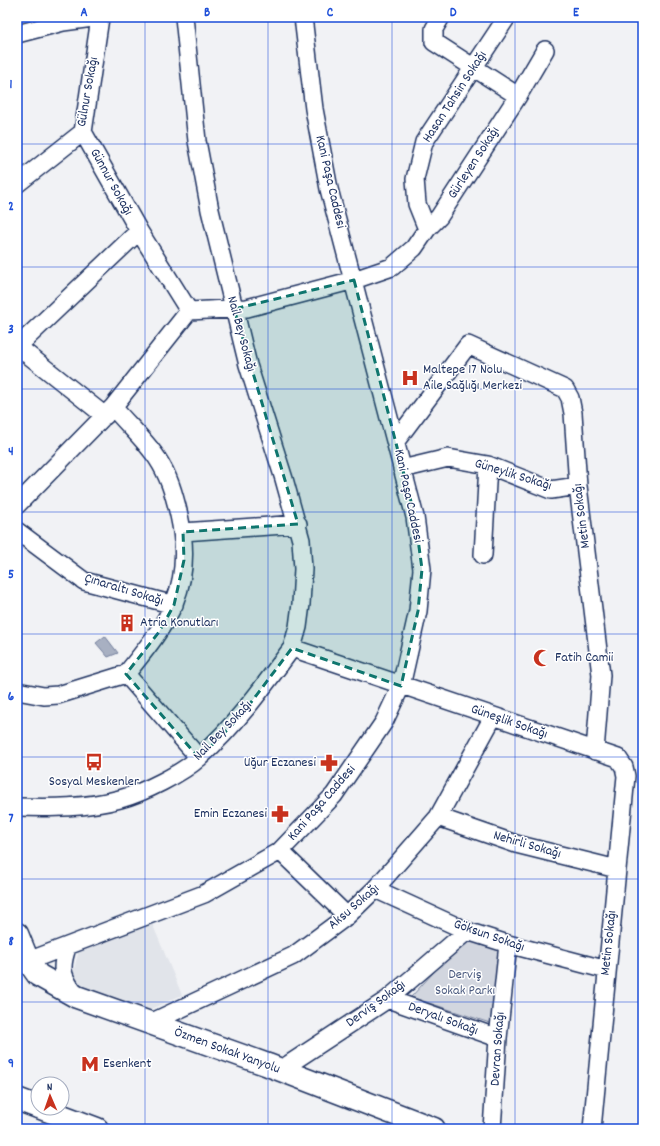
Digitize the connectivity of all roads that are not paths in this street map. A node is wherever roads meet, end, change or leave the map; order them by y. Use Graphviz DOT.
graph roads {
  1 [pos="184,17"];
  2 [pos="303,17"];
  3 [pos="441,17"];
  4 [pos="507,17"];
  5 [pos="100,18"];
  6 [pos="17,34"];
  7 [pos="545,50"];
  8 [pos="474,68"];
  9 [pos="518,96"];
  10 [pos="83,132"];
  11 [pos="17,184"];
  12 [pos="427,229"];
  13 [pos="139,231"];
  14 [pos="354,280"];
  15 [pos="234,309"];
  16 [pos="189,311"];
  17 [pos="17,347"];
  18 [pos="109,412"];
  19 [pos="396,441"];
  20 [pos="488,465"];
  21 [pos="402,469"];
  22 [pos="578,486"];
  23 [pos="17,505"];
  24 [pos="298,524"];
  25 [pos="17,531"];
  26 [pos="182,532"];
  27 [pos="483,555"];
  28 [pos="174,606"];
  29 [pos="292,648"];
  30 [pos="126,674"];
  31 [pos="401,686"];
  32 [pos="17,690"];
  33 [pos="493,717"];
  34 [pos="595,751"];
  35 [pos="200,758"];
  36 [pos="618,758"];
  37 [pos="17,807"];
  38 [pos="438,817"];
  39 [pos="280,852"];
  40 [pos="617,869"];
  41 [pos="376,889"];
  42 [pos="347,916"];
  43 [pos="467,931"];
  44 [pos="17,934"];
  45 [pos="508,944"];
  46 [pos="67,948"];
  47 [pos="28,968"];
  48 [pos="607,970"];
  49 [pos="77,997"];
  50 [pos="388,999"];
  51 [pos="148,1024"];
  52 [pos="498,1038"];
  53 [pos="280,1070"];
  54 [pos="17,1099"];
  55 [pos="30,1104"];
  56 [pos="61,1116"];
  57 [pos="98,1129"];
  58 [pos="434,1129"];
  59 [pos="492,1129"];
  60 [pos="592,1129"];
  1 -- 15 [label="street, Nail Bey Sokağı"];
  2 -- 14 [label="street, Kani Paşa Caddesi"];
  3 -- 8 [label="street"];
  4 -- 8 [label="street, Hasan Tahsin Sokağı"];
  5 -- 6 [label="street"];
  5 -- 10 [label="street, Gülnur Sokağı"];
  7 -- 9 [label="street, Gürleyen Sokağı"];
  8 -- 9 [label="street"];
  8 -- 12 [label="street, Hasan Tahsin Sokağı"];
  9 -- 12 [label="street, Gürleyen Sokağı"];
  10 -- 11 [label="street, Gülnur Sokağı"];
  10 -- 13 [label="street, Günnur Sokağı"];
  12 -- 14 [label="street, Gürleyen Sokağı"];
  13 -- 16 [label="street, Günnur Sokağı"];
  13 -- 17 [label="street"];
  14 -- 15 [label="street"];
  14 -- 19 [label="street, Kani Paşa Caddesi"];
  15 -- 16 [label="street"];
  15 -- 24 [label="street, Nail Bey Sokağı"];
  16 -- 18 [label="street"];
  17 -- 18 [label="street, Çınaraltı Sokağı"];
  18 -- 23 [label="street"];
  18 -- 26 [label="street, Çınaraltı Sokağı"];
  19 -- 21 [label="street, Kani Paşa Caddesi"];
  19 -- 22 [label="street, Metin Sokağı"];
  20 -- 21 [label="street, Güneylik Sokağı"];
  20 -- 22 [label="street, Güneylik Sokağı"];
  20 -- 27 [label="street"];
  21 -- 31 [label="street, Kani Paşa Caddesi"];
  22 -- 34 [label="street, Metin Sokağı"];
  24 -- 26 [label="street"];
  24 -- 29 [label="street, Nail Bey Sokağı"];
  25 -- 28 [label="street, Çınaraltı Sokağı"];
  26 -- 28 [label="street, Çınaraltı Sokağı"];
  28 -- 30 [label="street, Çınaraltı Sokağı"];
  29 -- 31 [label="street"];
  29 -- 35 [label="street, Nail Bey Sokağı"];
  30 -- 32 [label="street"];
  30 -- 35 [label="street"];
  31 -- 33 [label="street, Güneşlik Sokağı"];
  31 -- 39 [label="street, Kani Paşa Caddesi"];
  33 -- 34 [label="street, Güneşlik Sokağı"];
  33 -- 38 [label="street, Aksu Sokağı"];
  34 -- 36 [label="street, Güneşlik Sokağı"];
  35 -- 37 [label="street, Nail Bey Sokağı"];
  36 -- 40 [label="street, Metin Sokağı"];
  38 -- 40 [label="street, Nehirli Sokağı"];
  38 -- 41 [label="street, Aksu Sokağı"];
  39 -- 42 [label="street"];
  39 -- 46 [label="street, Kani Paşa Caddesi"];
  40 -- 48 [label="street, Metin Sokağı"];
  41 -- 42 [label="street, Aksu Sokağı"];
  41 -- 43 [label="street, Göksun Sokağı"];
  42 -- 51 [label="street, Aksu Sokağı"];
  43 -- 45 [label="street, Göksun Sokağı"];
  43 -- 50 [label="street, Derviş Sokağı"];
  44 -- 47 [label="main road"];
  45 -- 48 [label="street, Göksun Sokağı"];
  45 -- 52 [label="street, Devran Sokağı"];
  46 -- 47 [label="street, Kani Paşa Caddesi"];
  46 -- 49 [label="street"];
  47 -- 49 [label="main road, Özmen Sokak Yanyolu"];
  48 -- 60 [label="street, Metin Sokağı"];
  49 -- 51 [label="main road, Özmen Sokak Yanyolu"];
  50 -- 52 [label="street, Deryalı Sokağı"];
  50 -- 53 [label="street, Derviş Sokağı"];
  51 -- 53 [label="main road, Özmen Sokak Yanyolu"];
  52 -- 59 [label="street, Devran Sokağı"];
  53 -- 58 [label="main road, Özmen Sokak Yanyolu"];
  54 -- 55 [label="main road"];
  56 -- 57 [label="main road"];
}
